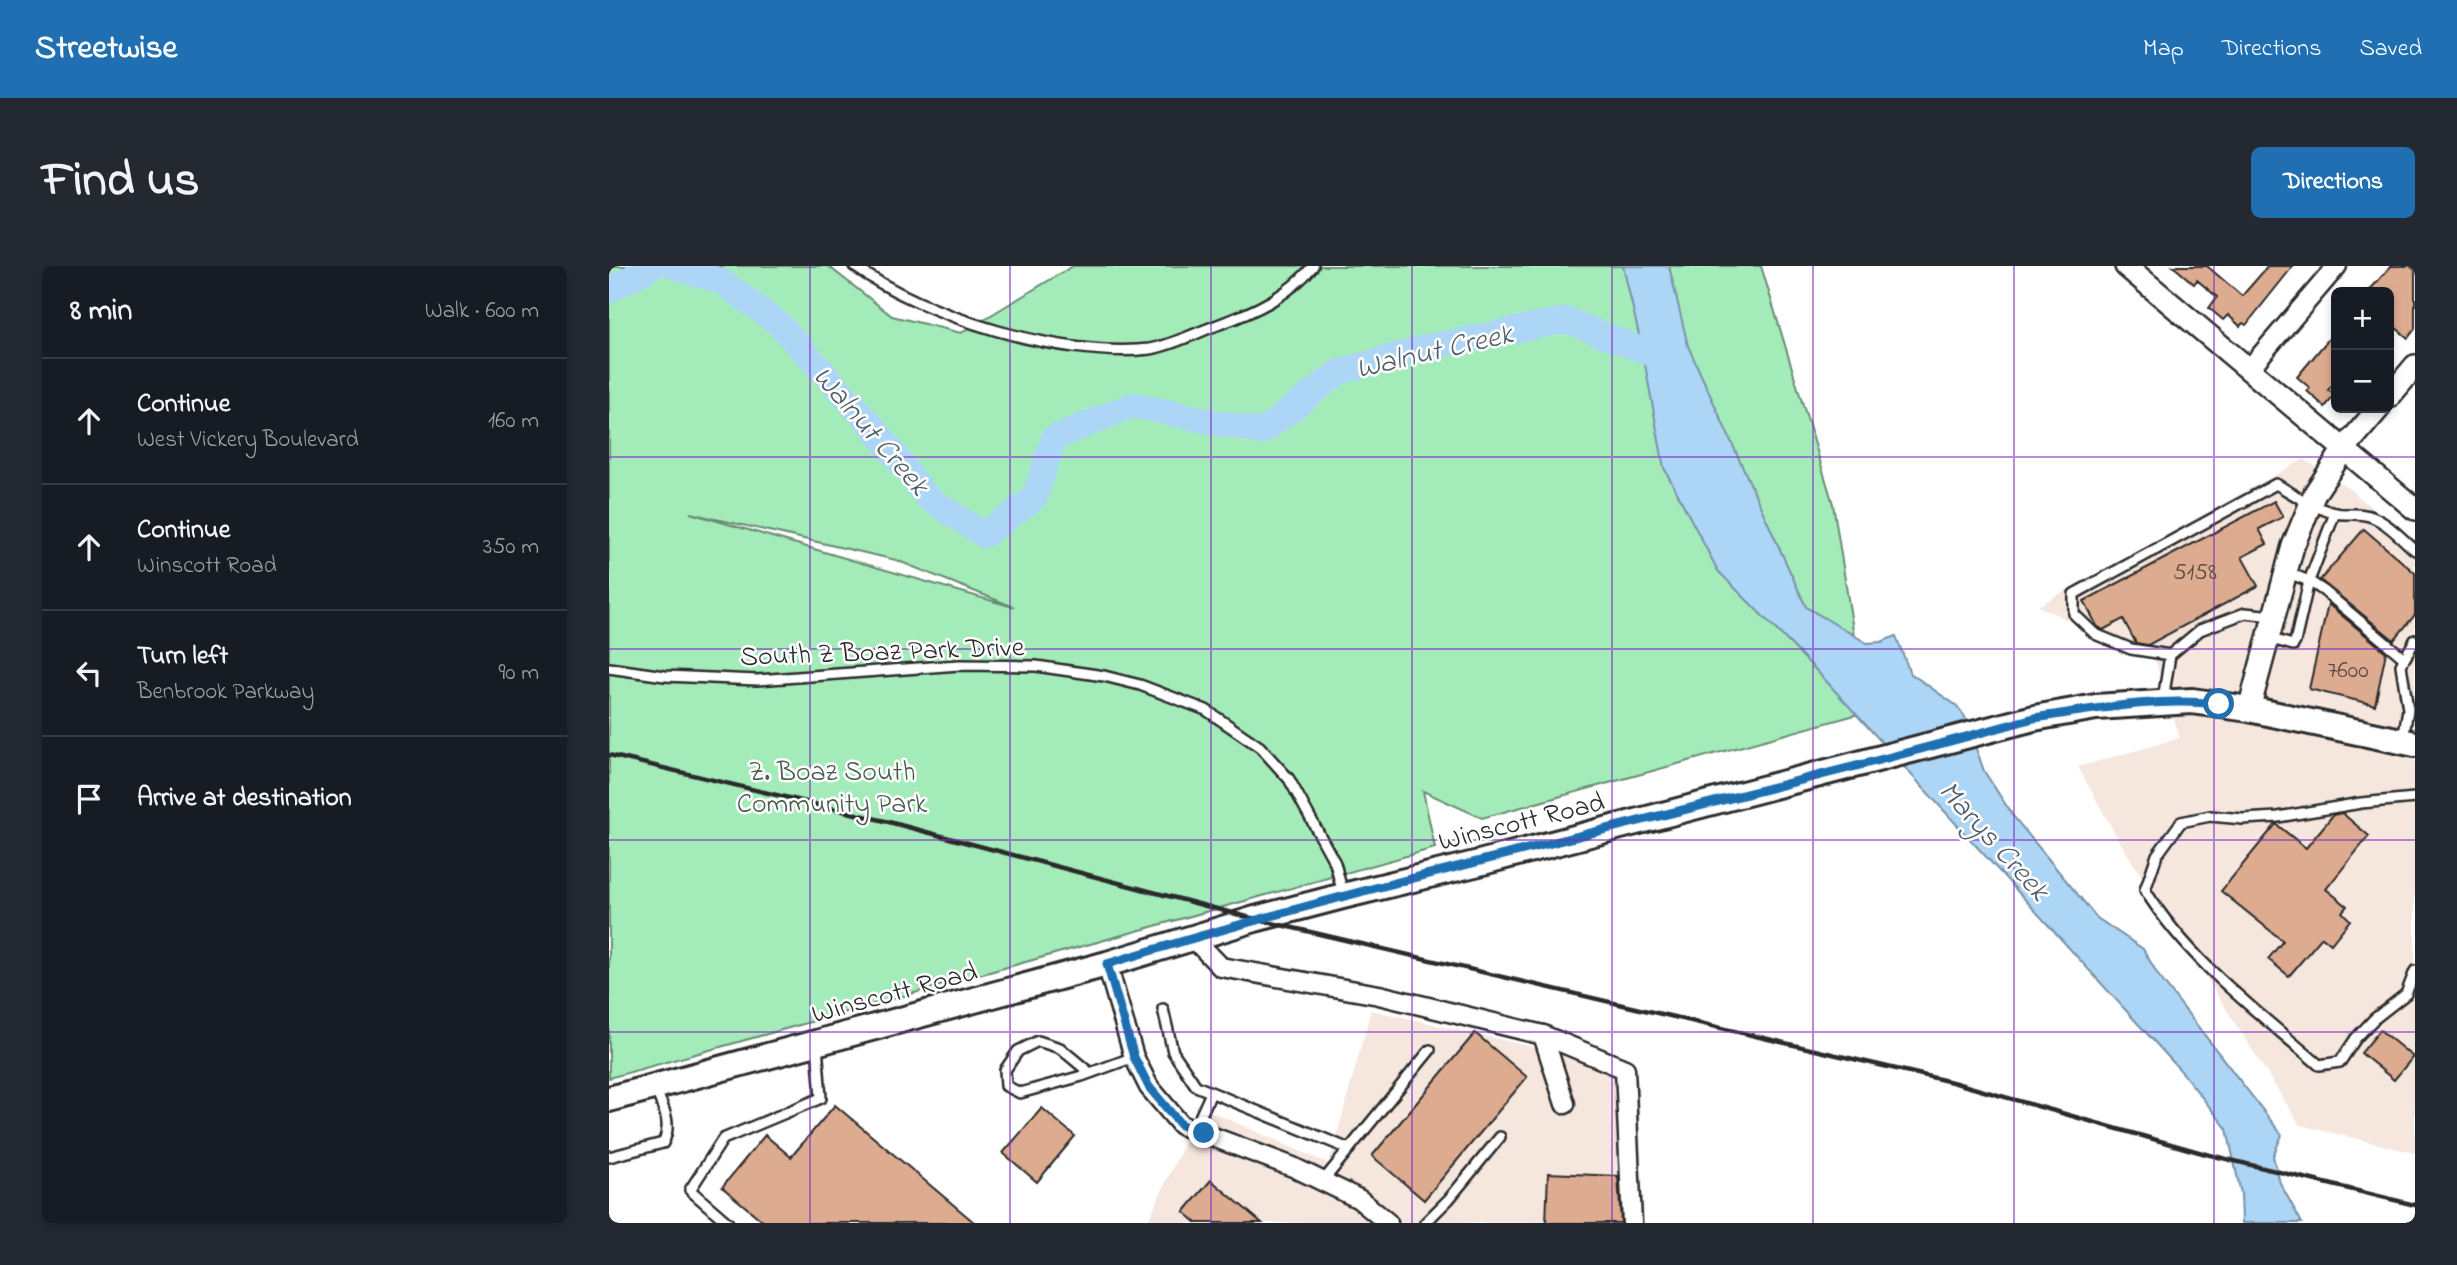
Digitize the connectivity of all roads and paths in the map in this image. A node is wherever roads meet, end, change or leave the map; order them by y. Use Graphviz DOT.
graph roads {
  1 [pos="854,266"];
  2 [pos="1313,266"];
  3 [pos="2126,266"];
  4 [pos="2337,266"];
  5 [pos="2415,366"];
  6 [pos="2249,369"];
  7 [pos="2394,391"];
  8 [pos="2375,413"];
  9 [pos="2344,449"];
  10 [pos="2311,504"];
  11 [pos="2415,509"];
  12 [pos="2336,513"];
  13 [pos="2415,550"];
  14 [pos="2286,572"];
  15 [pos="2309,582"];
  16 [pos="2274,616"];
  17 [pos="2268,638"];
  18 [pos="2415,640"];
  19 [pos="2170,655"];
  20 [pos="2404,658"];
  21 [pos="609,668"];
  22 [pos="2163,702"];
  23 [pos="2249,709"];
  24 [pos="2409,743"];
  25 [pos="2415,798"];
  26 [pos="1343,896"];
  27 [pos="1193,938"];
  28 [pos="1107,964"];
  29 [pos="2415,971"];
  30 [pos="1163,1009"];
  31 [pos="1543,1035"];
  32 [pos="817,1043"];
  33 [pos="1430,1050"];
  34 [pos="1134,1057"];
  35 [pos="1090,1073"];
  36 [pos="655,1087"];
  37 [pos="1211,1093"];
  38 [pos="609,1099"];
  39 [pos="1565,1104"];
  40 [pos="1194,1130"];
  41 [pos="1500,1137"];
  42 [pos="1349,1149"];
  43 [pos="609,1157"];
  44 [pos="1323,1181"];
  45 [pos="728,1223"];
  46 [pos="1388,1223"];
  47 [pos="1425,1223"];
  48 [pos="1632,1223"];
  1 -- 2 [label="lane"];
  3 -- 6 [label="street"];
  4 -- 6 [label="street"];
  5 -- 7 [label="street"];
  6 -- 9 [label="street"];
  8 -- 9 [label="street"];
  9 -- 10 [label="street"];
  9 -- 11 [label="street"];
  10 -- 12 [label="lane"];
  10 -- 14 [label="street"];
  10 -- 19 [label="lane"];
  12 -- 13 [label="lane"];
  12 -- 15 [label="lane"];
  14 -- 15 [label="lane"];
  14 -- 16 [label="street"];
  15 -- 17 [label="lane"];
  15 -- 20 [label="lane"];
  16 -- 17 [label="street"];
  16 -- 19 [label="lane"];
  17 -- 23 [label="street"];
  18 -- 20 [label="lane"];
  19 -- 22 [label="lane"];
  20 -- 24 [label="lane"];
  21 -- 26 [label="lane, South Z Boaz Park Drive"];
  22 -- 23 [label="main road, Winscott Road"];
  22 -- 26 [label="main road, Winscott Road"];
  23 -- 24 [label="main road, Winscott Road"];
  25 -- 29 [label="lane"];
  26 -- 27 [label="main road, Winscott Road"];
  27 -- 28 [label="main road, Winscott Road"];
  27 -- 31 [label="street"];
  28 -- 32 [label="main road, Winscott Road"];
  28 -- 34 [label="street"];
  30 -- 37 [label="lane"];
  31 -- 39 [label="street"];
  31 -- 48 [label="street"];
  32 -- 36 [label="main road, Winscott Road"];
  32 -- 45 [label="lane"];
  33 -- 42 [label="lane"];
  34 -- 35 [label="lane"];
  34 -- 40 [label="street"];
  35 -- 35 [label="lane"];
  36 -- 38 [label="main road, Winscott Road"];
  36 -- 43 [label="lane"];
  37 -- 40 [label="lane"];
  37 -- 42 [label="lane"];
  40 -- 44 [label="street"];
  41 -- 47 [label="lane"];
  42 -- 44 [label="lane"];
  44 -- 46 [label="street"];
}
